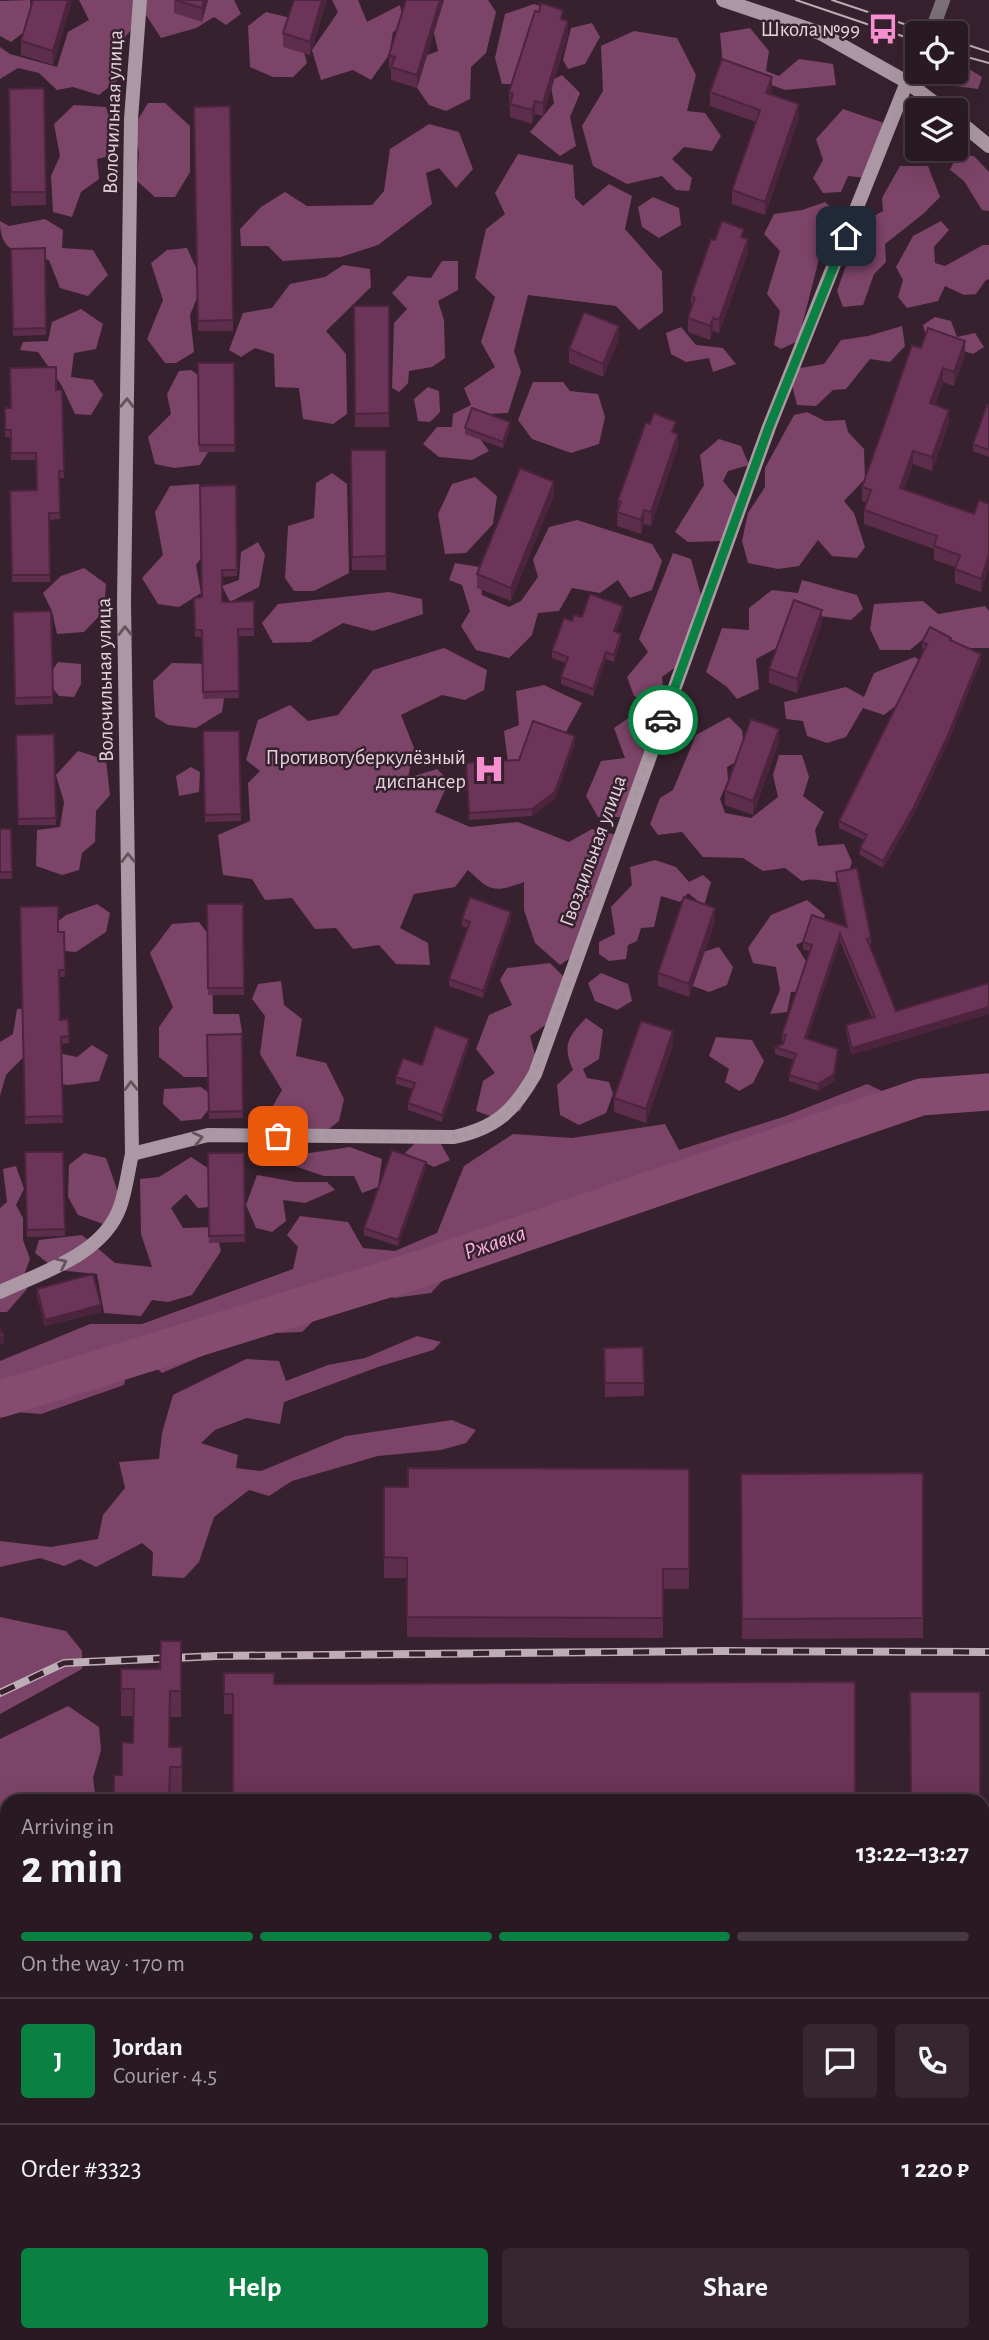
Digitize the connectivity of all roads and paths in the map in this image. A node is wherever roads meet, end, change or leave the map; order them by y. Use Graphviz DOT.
graph roads {
  1 [pos="140,0"];
  2 [pos="723,0"];
  3 [pos="943,0"];
  4 [pos="935,21"];
  5 [pos="905,81"];
  6 [pos="906,84"];
  7 [pos="910,84"];
  8 [pos="928,98"];
  9 [pos="968,129"];
  10 [pos="989,146"];
  11 [pos="132,1154"];
  12 [pos="0,1292"];
  11 -- 1 [label="street, Волочильная улица, one-way"];
  2 -- 5 [label="street"];
  3 -- 4 [label="street"];
  11 -- 6 [label="street, Гвоздильная улица, one-way"];
  7 -- 8 [label="street"];
  9 -- 10 [label="street"];
  12 -- 11 [label="street, Волочильная улица, one-way"];
}
